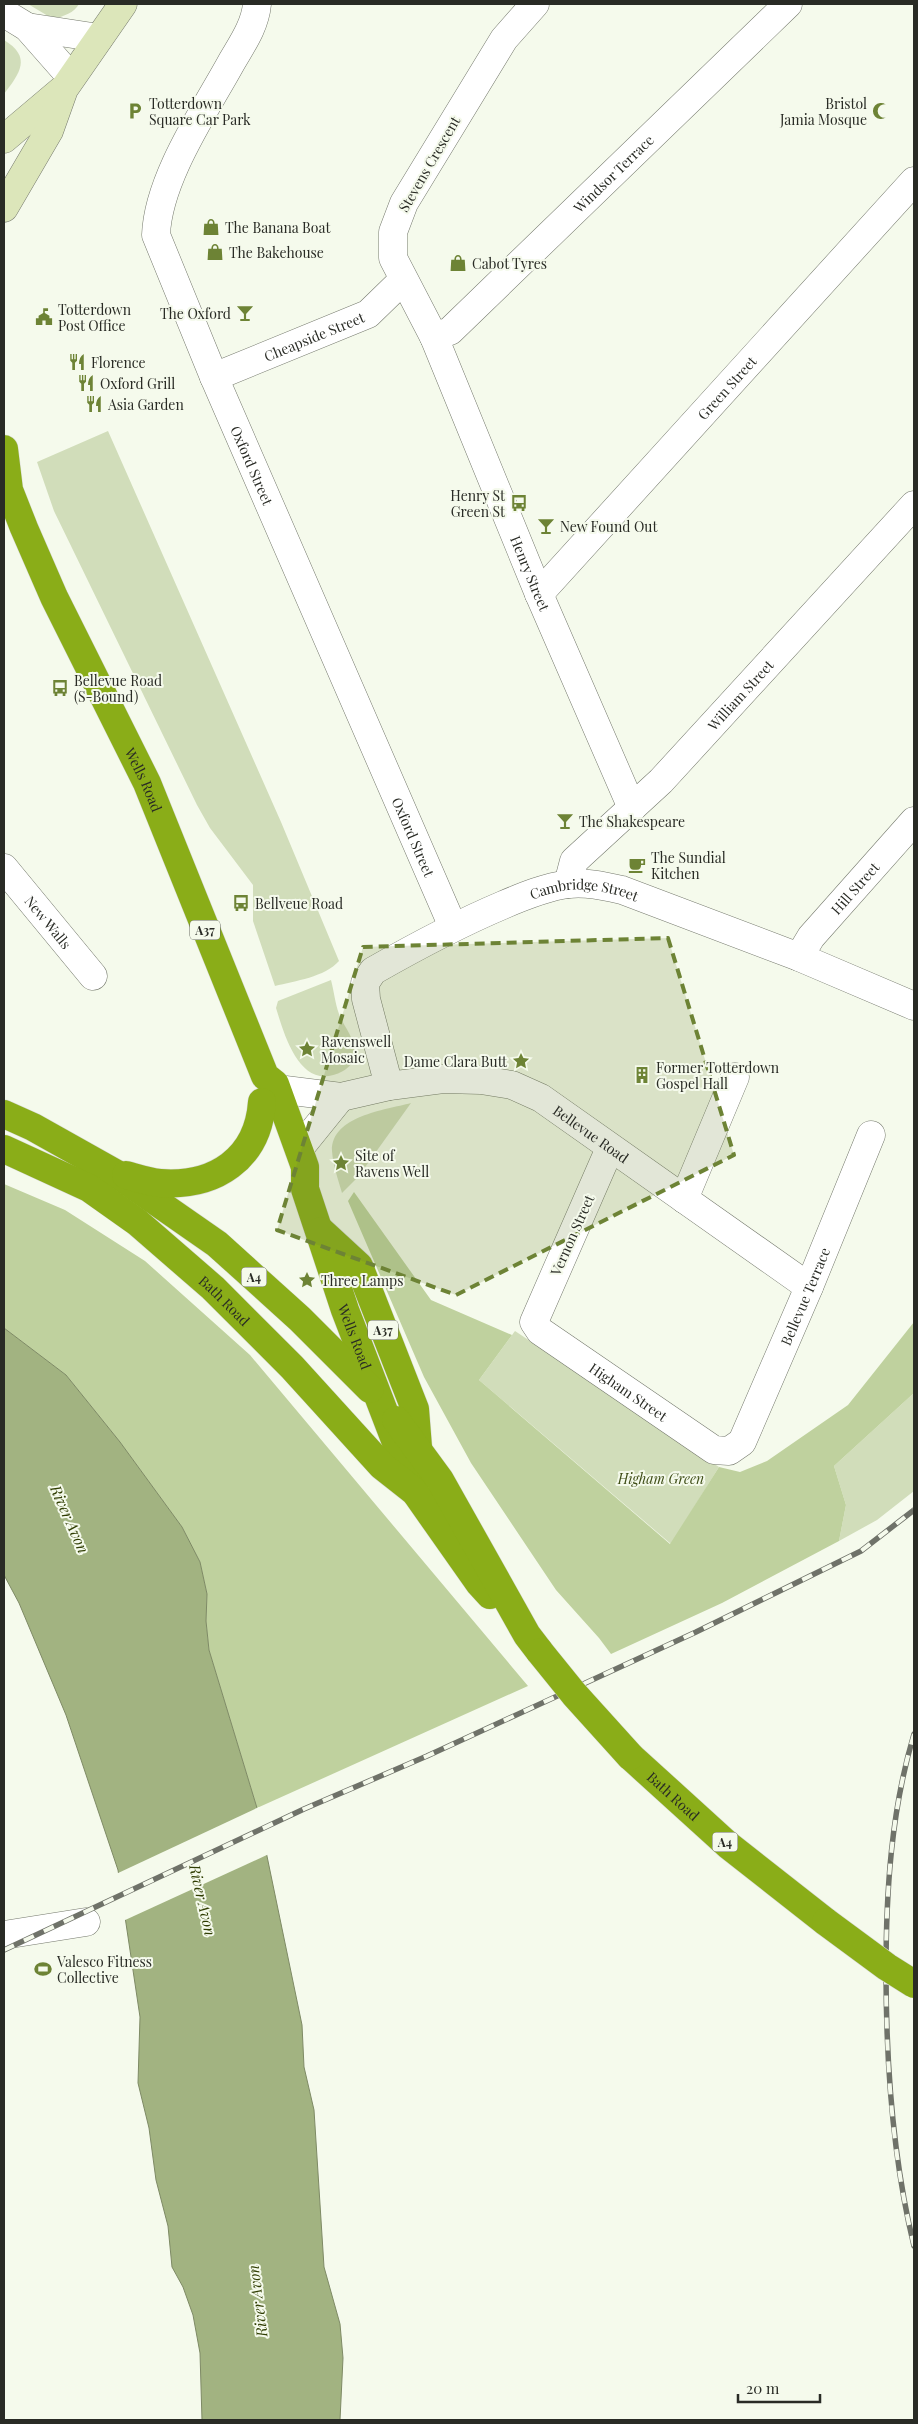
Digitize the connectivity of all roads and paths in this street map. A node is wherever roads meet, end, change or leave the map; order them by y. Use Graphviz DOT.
graph roads {
  1 [pos="123,4"];
  2 [pos="257,4"];
  3 [pos="535,4"];
  4 [pos="788,4"];
  5 [pos="4,13"];
  6 [pos="27,26"];
  7 [pos="99,38"];
  8 [pos="67,83"];
  9 [pos="4,139"];
  10 [pos="914,181"];
  11 [pos="4,208"];
  12 [pos="403,280"];
  13 [pos="434,337"];
  14 [pos="214,377"];
  15 [pos="4,449"];
  16 [pos="6,487"];
  17 [pos="914,505"];
  18 [pos="539,594"];
  19 [pos="632,808"];
  20 [pos="914,821"];
  21 [pos="4,868"];
  22 [pos="568,884"];
  23 [pos="453,927"];
  24 [pos="799,957"];
  25 [pos="93,976"];
  26 [pos="914,1006"];
  27 [pos="735,1077"];
  28 [pos="390,1086"];
  29 [pos="268,1089"];
  30 [pos="341,1097"];
  31 [pos="4,1114"];
  32 [pos="871,1135"];
  33 [pos="610,1148"];
  34 [pos="4,1149"];
  35 [pos="299,1149"];
  36 [pos="115,1173"];
  37 [pos="305,1189"];
  38 [pos="684,1199"];
  39 [pos="319,1229"];
  40 [pos="809,1287"];
  41 [pos="534,1322"];
  42 [pos="378,1399"];
  43 [pos="418,1447"];
  44 [pos="729,1451"];
  45 [pos="415,1492"];
  46 [pos="534,1644"];
  47 [pos="86,1922"];
  48 [pos="4,1935"];
  49 [pos="914,1984"];
  1 -- 7 [label="street"];
  2 -- 14 [label="street, Oxford Street"];
  3 -- 12 [label="street, Stevens Crescent"];
  4 -- 13 [label="street, Windsor Terrace"];
  5 -- 6 [label="street"];
  6 -- 7 [label="street"];
  6 -- 8 [label="street"];
  7 -- 8 [label="street"];
  8 -- 9 [label="street"];
  8 -- 11 [label="street"];
  10 -- 18 [label="street, Green Street"];
  12 -- 13 [label="street, Stevens Crescent"];
  12 -- 14 [label="street, Cheapside Street"];
  13 -- 18 [label="street, Henry Street"];
  14 -- 23 [label="street, Oxford Street"];
  15 -- 16 [label="highway, Wells Road / A37"];
  16 -- 29 [label="highway, Wells Road / A37"];
  17 -- 19 [label="street, William Street"];
  18 -- 19 [label="street, Henry Street"];
  19 -- 22 [label="street, William Street"];
  20 -- 24 [label="street, Hill Street"];
  21 -- 25 [label="street, New Walls"];
  22 -- 23 [label="street, Cambridge Street"];
  22 -- 24 [label="street, Cambridge Street"];
  23 -- 28 [label="street, Cambridge Street"];
  24 -- 26 [label="street, Cambridge Street"];
  27 -- 38 [label="street"];
  28 -- 30 [label="street, Bellevue Road"];
  28 -- 33 [label="street, Bellevue Road"];
  29 -- 30 [label="street, Bellevue Road"];
  29 -- 35 [label="highway, Wells Road / A37"];
  29 -- 36 [label="highway"];
  29 -- 37 [label="highway, Wells Road / A37"];
  30 -- 35 [label="street"];
  31 -- 36 [label="highway, Bath Road / A4"];
  32 -- 40 [label="street, Bellevue Terrace"];
  33 -- 38 [label="street, Bellevue Road"];
  33 -- 41 [label="street, Vernon Street"];
  34 -- 45 [label="highway, Bath Road / A4"];
  35 -- 37 [label="highway, Wells Road / A37"];
  36 -- 42 [label="highway, Bath Road / A4"];
  37 -- 39 [label="highway, Wells Road / A37"];
  38 -- 40 [label="street, Bellevue Road"];
  39 -- 42 [label="highway, Wells Road / A37"];
  39 -- 43 [label="highway, A37"];
  40 -- 44 [label="street, Bellevue Terrace"];
  41 -- 44 [label="street, Higham Street"];
  42 -- 43 [label="highway, Bath Road / A4"];
  42 -- 45 [label="highway, Bath Road / A4"];
  43 -- 46 [label="highway, Bath Road / A4"];
  45 -- 46 [label="highway, Bath Road / A4"];
  46 -- 49 [label="highway, Bath Road / A4, bridge"];
  47 -- 48 [label="street"];
}
